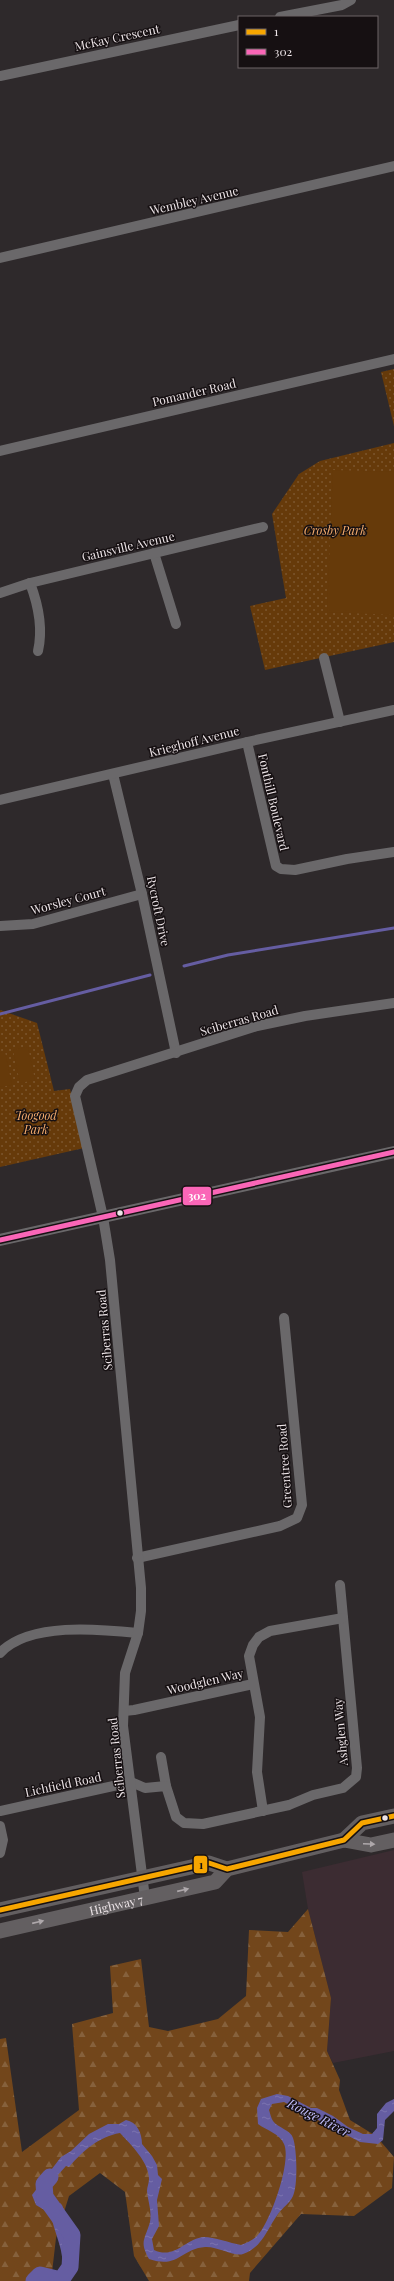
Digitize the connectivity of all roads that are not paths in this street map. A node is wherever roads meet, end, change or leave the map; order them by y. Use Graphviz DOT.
graph roads {
  1 [pos="351,0"];
  2 [pos="285,16"];
  3 [pos="238,25"];
  4 [pos="0,76"];
  5 [pos="394,166"];
  6 [pos="0,258"];
  7 [pos="394,359"];
  8 [pos="0,451"];
  9 [pos="263,527"];
  10 [pos="154,553"];
  11 [pos="30,583"];
  12 [pos="0,593"];
  13 [pos="176,624"];
  14 [pos="38,652"];
  15 [pos="324,658"];
  16 [pos="394,710"];
  17 [pos="340,722"];
  18 [pos="247,742"];
  19 [pos="113,774"];
  20 [pos="0,800"];
  21 [pos="394,852"];
  22 [pos="142,894"];
  23 [pos="0,926"];
  24 [pos="394,1003"];
  25 [pos="176,1053"];
  26 [pos="394,1152"];
  27 [pos="103,1217"];
  28 [pos="0,1240"];
  29 [pos="284,1318"];
  30 [pos="137,1558"];
  31 [pos="340,1585"];
  32 [pos="343,1618"];
  33 [pos="138,1633"];
  34 [pos="1,1649"];
  35 [pos="253,1684"];
  36 [pos="124,1711"];
  37 [pos="161,1757"];
  38 [pos="131,1782"];
  39 [pos="166,1786"];
  40 [pos="0,1811"];
  41 [pos="263,1811"];
  42 [pos="394,1816"];
  43 [pos="0,1826"];
  44 [pos="344,1840"];
  45 [pos="394,1840"];
  46 [pos="0,1853"];
  47 [pos="227,1869"];
  48 [pos="142,1878"];
  49 [pos="145,1898"];
  50 [pos="0,1910"];
  51 [pos="0,1931"];
  1 -- 2 [label="street"];
  3 -- 4 [label="street, McKay Crescent"];
  5 -- 6 [label="street, Wembley Avenue"];
  7 -- 8 [label="street, Pomander Road"];
  9 -- 10 [label="street, Gainsville Avenue"];
  10 -- 11 [label="street, Gainsville Avenue"];
  10 -- 13 [label="street"];
  11 -- 12 [label="street, Gainsville Avenue"];
  11 -- 14 [label="street"];
  15 -- 17 [label="street"];
  16 -- 17 [label="street, Krieghoff Avenue"];
  17 -- 18 [label="street, Krieghoff Avenue"];
  18 -- 19 [label="street, Krieghoff Avenue"];
  18 -- 21 [label="street, Fonthill Boulevard"];
  19 -- 20 [label="street, Krieghoff Avenue"];
  19 -- 22 [label="street, Rycroft Drive"];
  22 -- 23 [label="street, Worsley Court"];
  22 -- 25 [label="street, Rycroft Drive"];
  24 -- 25 [label="street, Sciberras Road"];
  25 -- 27 [label="street, Sciberras Road"];
  26 -- 27 [label="street"];
  27 -- 28 [label="street"];
  27 -- 30 [label="street, Sciberras Road"];
  29 -- 30 [label="street, Greentree Road"];
  30 -- 33 [label="street, Sciberras Road"];
  31 -- 32 [label="street, Ashglen Way"];
  32 -- 35 [label="street, Woodglen Way"];
  32 -- 41 [label="street, Ashglen Way"];
  33 -- 34 [label="street"];
  33 -- 36 [label="street, Sciberras Road"];
  35 -- 36 [label="street, Woodglen Way"];
  35 -- 41 [label="street"];
  36 -- 38 [label="street, Sciberras Road"];
  37 -- 39 [label="street, Ashglen Way"];
  38 -- 39 [label="street"];
  38 -- 40 [label="street, Lichfield Road"];
  38 -- 48 [label="street, Sciberras Road"];
  39 -- 41 [label="street, Ashglen Way"];
  42 -- 44 [label="main road, Highway 7"];
  43 -- 46 [label="street"];
  44 -- 45 [label="main road, Highway 7, one-way"];
  44 -- 47 [label="main road, Highway 7"];
  47 -- 48 [label="main road, Highway 7"];
  49 -- 47 [label="main road, Highway 7, one-way"];
  48 -- 49 [label="street, Sciberras Road"];
  48 -- 50 [label="main road, Highway 7"];
  51 -- 49 [label="main road, Highway 7, one-way"];
}
